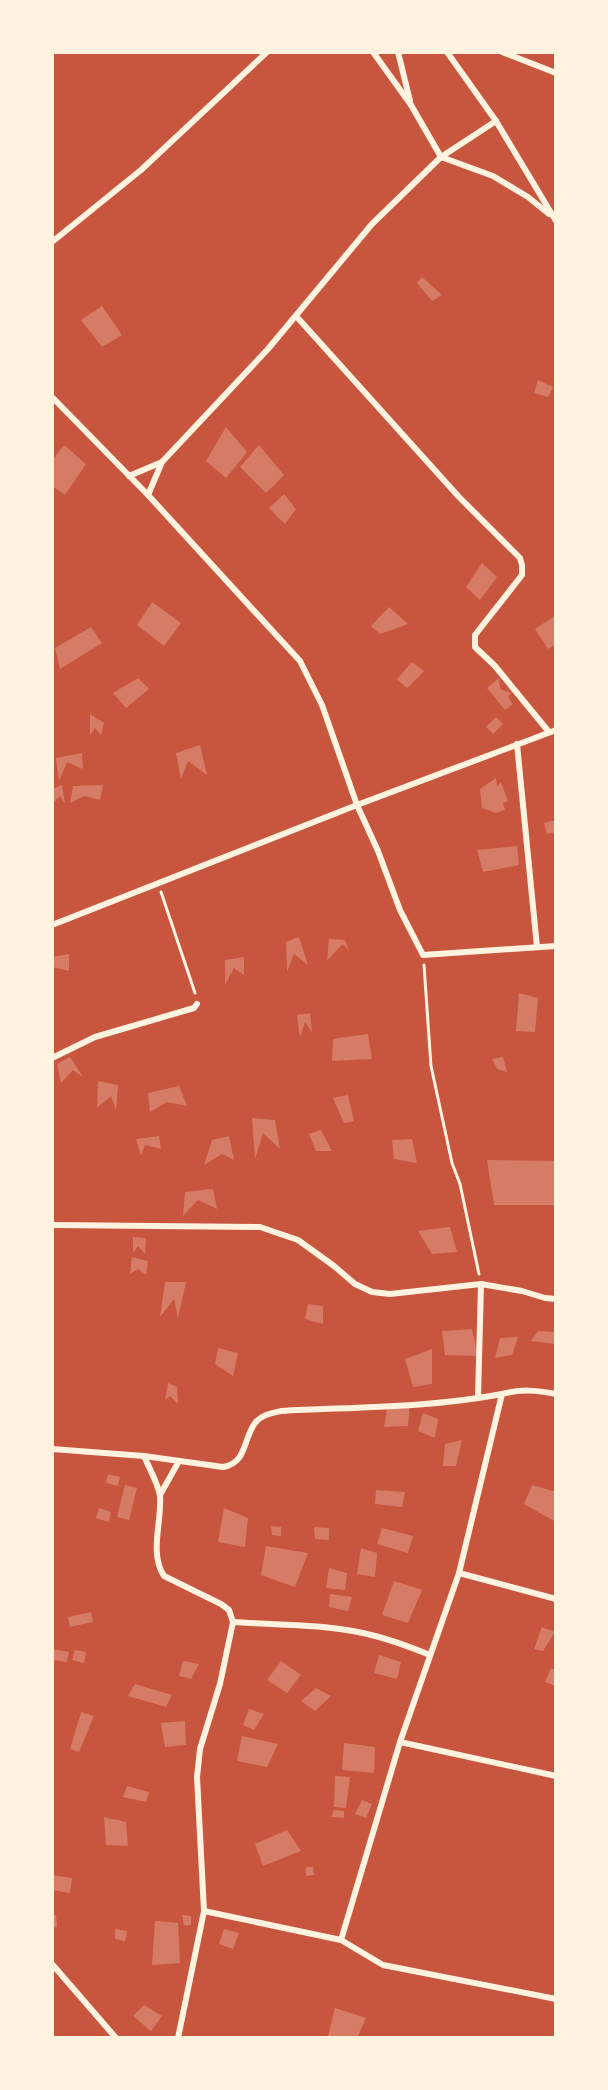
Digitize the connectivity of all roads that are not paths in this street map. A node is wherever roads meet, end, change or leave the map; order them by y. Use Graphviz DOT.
graph roads {
  1 [pos="267,52"];
  2 [pos="373,52"];
  3 [pos="398,52"];
  4 [pos="447,52"];
  5 [pos="502,52"];
  6 [pos="555,73"];
  7 [pos="411,105"];
  8 [pos="496,121"];
  9 [pos="441,158"];
  10 [pos="555,219"];
  11 [pos="52,242"];
  12 [pos="296,315"];
  13 [pos="52,397"];
  14 [pos="162,462"];
  15 [pos="129,476"];
  16 [pos="148,495"];
  17 [pos="552,731"];
  18 [pos="517,744"];
  19 [pos="357,805"];
  20 [pos="52,925"];
  21 [pos="555,946"];
  22 [pos="537,947"];
  23 [pos="197,1004"];
  24 [pos="52,1058"];
  25 [pos="52,1225"];
  26 [pos="481,1284"];
  27 [pos="555,1299"];
  28 [pos="502,1394"];
  29 [pos="555,1394"];
  30 [pos="478,1398"];
  31 [pos="52,1449"];
  32 [pos="144,1456"];
  33 [pos="179,1461"];
  34 [pos="160,1495"];
  35 [pos="459,1573"];
  36 [pos="555,1599"];
  37 [pos="233,1622"];
  38 [pos="430,1655"];
  39 [pos="400,1742"];
  40 [pos="555,1776"];
  41 [pos="204,1911"];
  42 [pos="341,1940"];
  43 [pos="52,1964"];
  44 [pos="555,1999"];
  45 [pos="116,2037"];
  46 [pos="178,2037"];
  1 -- 11 [label="street"];
  2 -- 7 [label="street"];
  3 -- 7 [label="street"];
  4 -- 8 [label="street"];
  5 -- 6 [label="street"];
  7 -- 9 [label="street"];
  8 -- 9 [label="street"];
  8 -- 10 [label="street"];
  9 -- 10 [label="street"];
  9 -- 12 [label="street"];
  12 -- 14 [label="street"];
  12 -- 17 [label="street"];
  13 -- 15 [label="street"];
  14 -- 15 [label="street"];
  14 -- 16 [label="street"];
  15 -- 16 [label="street"];
  16 -- 19 [label="street"];
  17 -- 18 [label="street"];
  18 -- 19 [label="street"];
  18 -- 22 [label="street"];
  19 -- 20 [label="street"];
  19 -- 22 [label="street"];
  21 -- 22 [label="street"];
  23 -- 24 [label="street"];
  25 -- 26 [label="street"];
  26 -- 27 [label="street"];
  26 -- 30 [label="street"];
  28 -- 29 [label="street"];
  28 -- 30 [label="street"];
  28 -- 35 [label="street"];
  30 -- 33 [label="street"];
  31 -- 32 [label="street"];
  32 -- 33 [label="street"];
  32 -- 34 [label="street"];
  33 -- 34 [label="street"];
  34 -- 37 [label="street"];
  35 -- 36 [label="street"];
  35 -- 38 [label="street"];
  37 -- 38 [label="street"];
  37 -- 41 [label="street"];
  38 -- 39 [label="street"];
  39 -- 40 [label="street"];
  39 -- 42 [label="street"];
  41 -- 42 [label="street"];
  41 -- 46 [label="street"];
  42 -- 44 [label="street"];
  43 -- 45 [label="street"];
}
